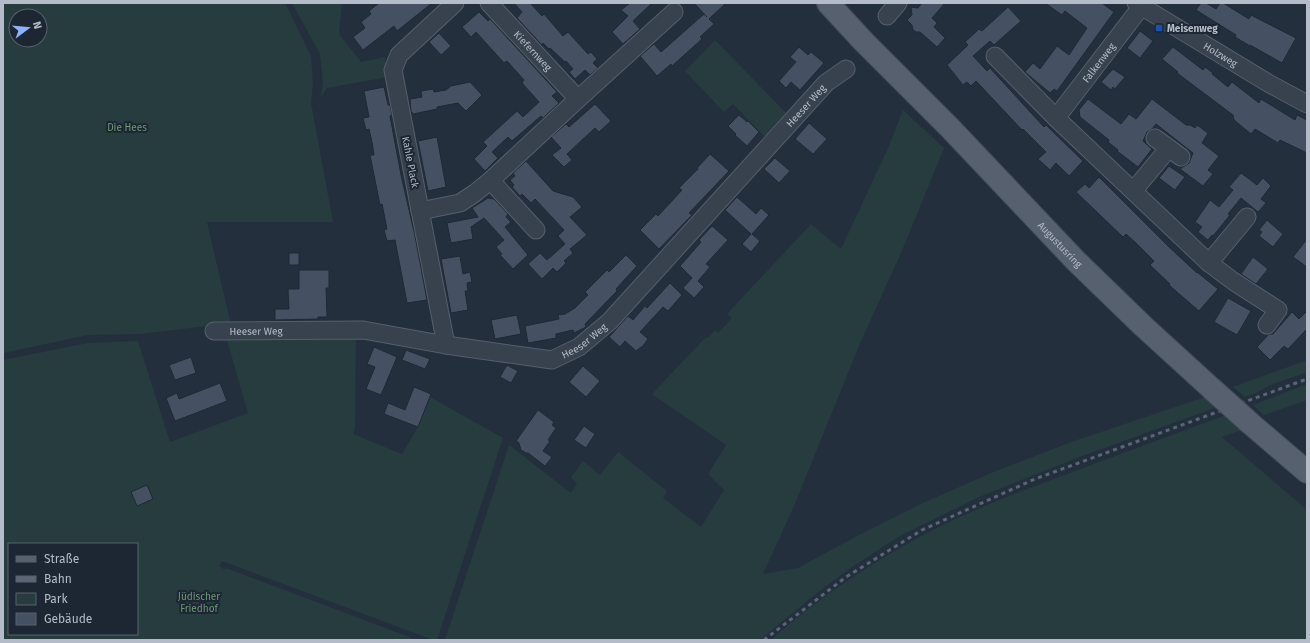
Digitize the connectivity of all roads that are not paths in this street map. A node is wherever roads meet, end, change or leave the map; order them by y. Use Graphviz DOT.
graph roads {
  1 [pos="455,3"];
  2 [pos="490,3"];
  3 [pos="828,3"];
  4 [pos="898,3"];
  5 [pos="1141,4"];
  6 [pos="674,12"];
  7 [pos="887,16"];
  8 [pos="996,56"];
  9 [pos="846,69"];
  10 [pos="578,99"];
  11 [pos="1307,104"];
  12 [pos="1056,118"];
  13 [pos="1168,148"];
  14 [pos="491,181"];
  15 [pos="1134,190"];
  16 [pos="420,211"];
  17 [pos="1247,217"];
  18 [pos="536,230"];
  19 [pos="1209,263"];
  20 [pos="1267,325"];
  21 [pos="214,331"];
  22 [pos="446,345"];
  23 [pos="1307,472"];
  1 -- 16 [label="street, Kahle Plack"];
  2 -- 10 [label="street, Kiefernweg"];
  3 -- 23 [label="main road, Augustusring, bridge"];
  4 -- 7 [label="street"];
  5 -- 11 [label="street, Holzweg"];
  5 -- 12 [label="street, Falkenweg"];
  6 -- 10 [label="street"];
  8 -- 12 [label="street"];
  9 -- 22 [label="street, Heeser Weg"];
  10 -- 14 [label="street"];
  12 -- 15 [label="street"];
  13 -- 15 [label="street"];
  14 -- 16 [label="street"];
  14 -- 18 [label="street"];
  15 -- 19 [label="street"];
  16 -- 22 [label="street, Kahle Plack"];
  17 -- 19 [label="street"];
  19 -- 20 [label="street"];
  21 -- 22 [label="street, Heeser Weg"];
}
